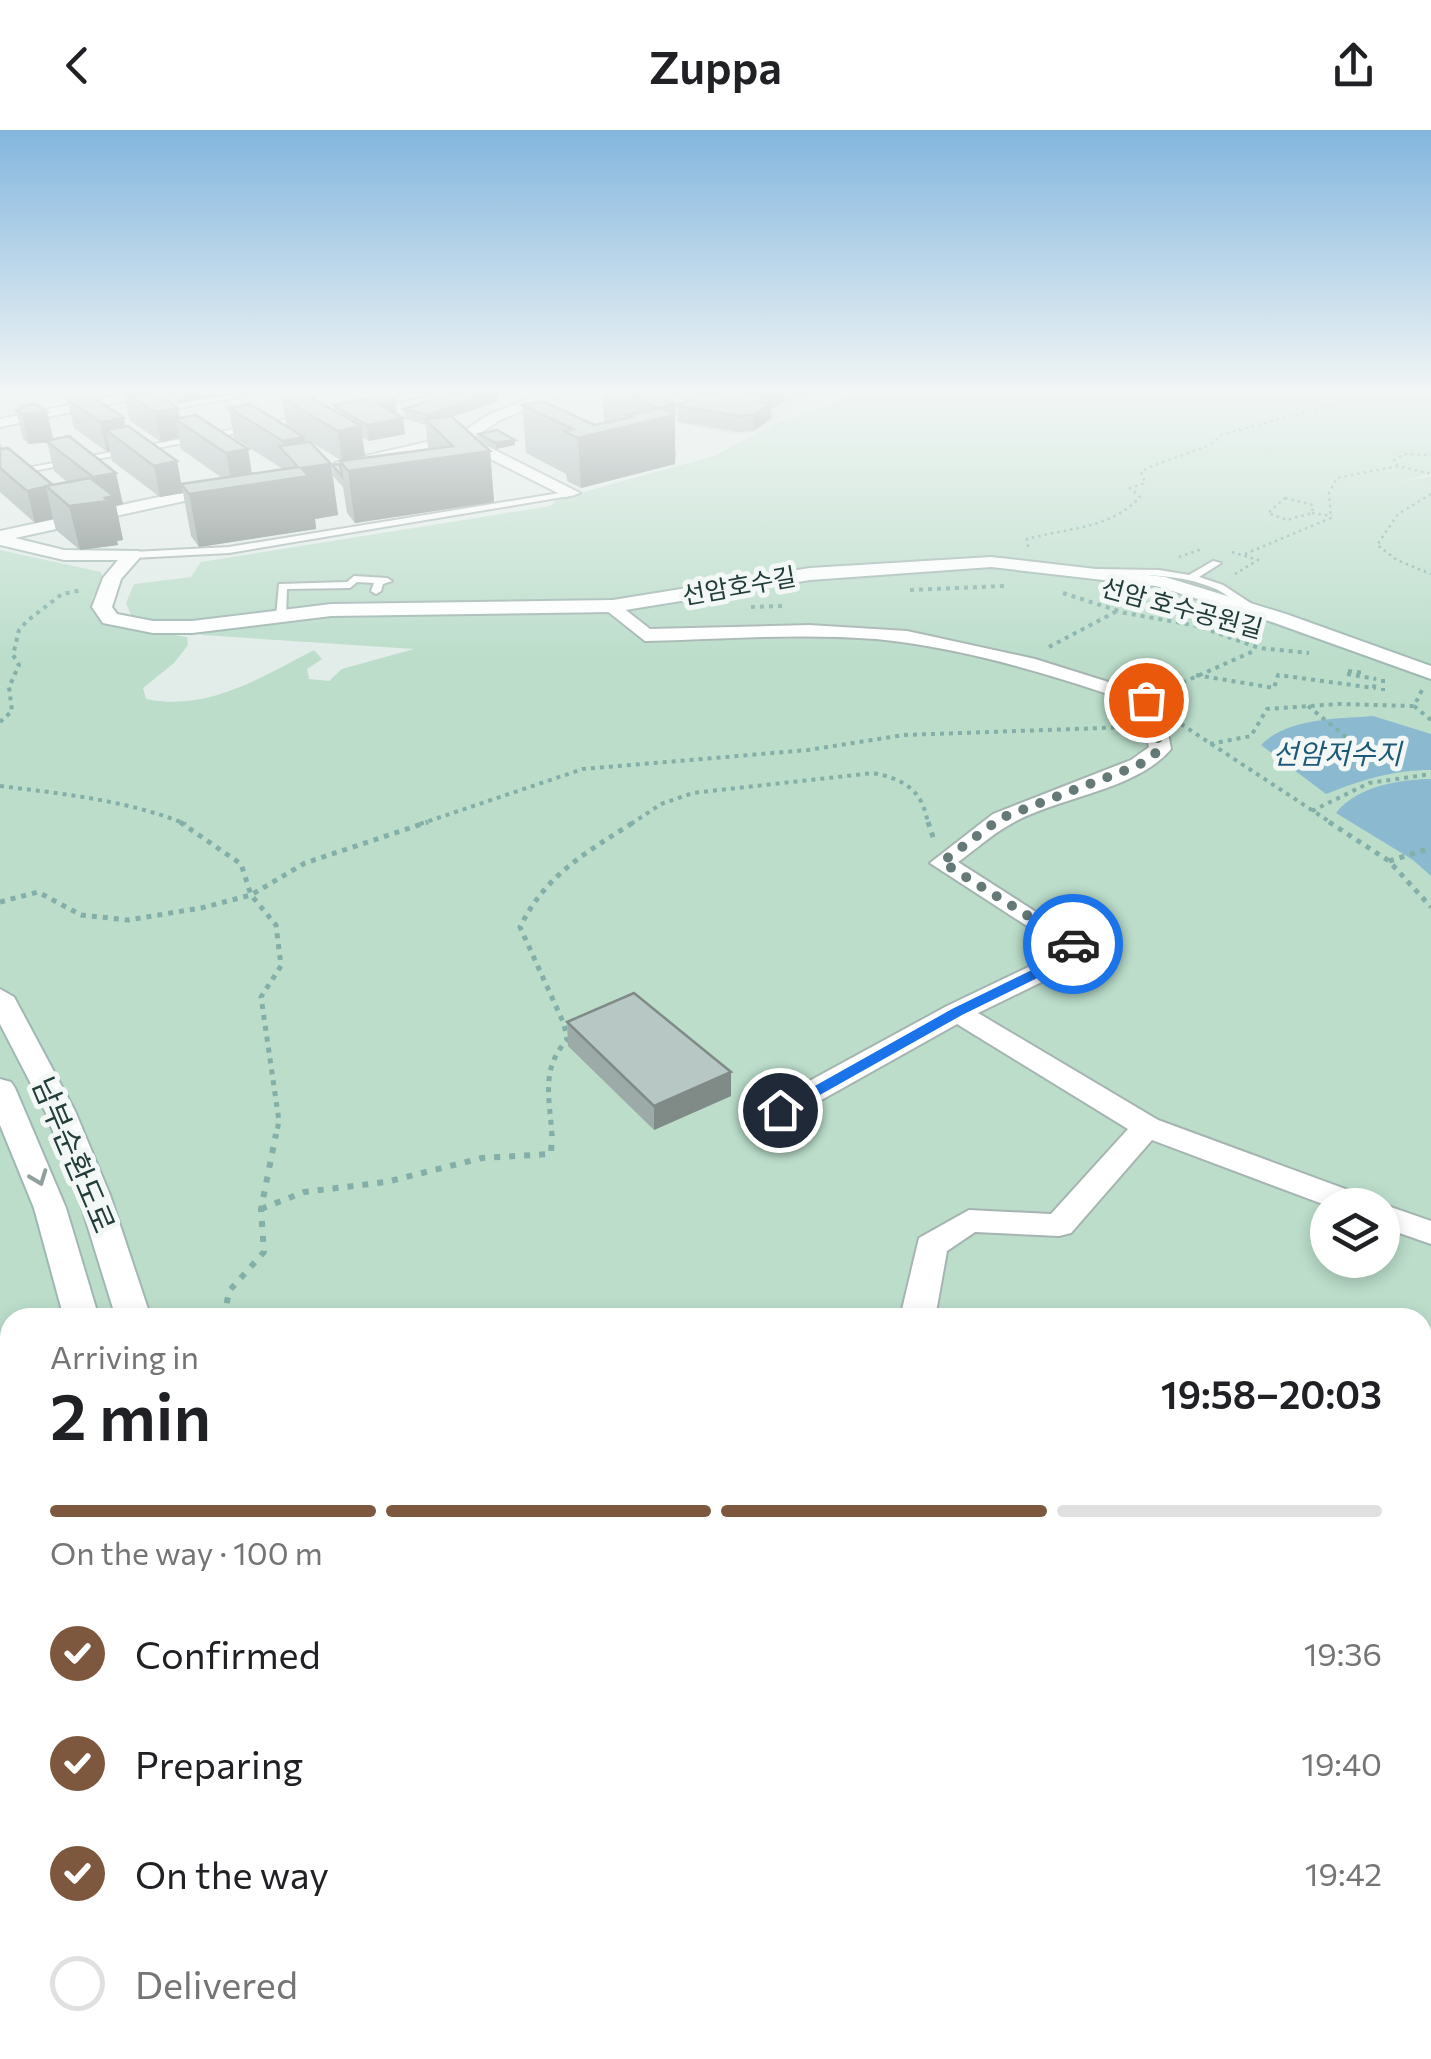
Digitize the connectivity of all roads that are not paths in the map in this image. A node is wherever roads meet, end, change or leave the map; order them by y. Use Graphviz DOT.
graph roads {
  1 [pos="245,484"];
  2 [pos="552,484"];
  3 [pos="572,494"];
  4 [pos="0,538"];
  5 [pos="132,555"];
  6 [pos="1216,563"];
  7 [pos="1092,572"];
  8 [pos="1191,578"];
  9 [pos="376,591"];
  10 [pos="613,606"];
  11 [pos="1255,610"];
  12 [pos="282,617"];
  13 [pos="1427,680"];
  14 [pos="0,997"];
  15 [pos="957,1012"];
  16 [pos="0,1088"];
  17 [pos="780,1110"];
  18 [pos="1147,1127"];
  19 [pos="1310,1188"];
  20 [pos="1400,1222"];
  21 [pos="1431,1233"];
  22 [pos="79,1308"];
  23 [pos="131,1308"];
  24 [pos="919,1308"];
  1 -- 4 [label="street"];
  2 -- 3 [label="street"];
  3 -- 5 [label="lane"];
  4 -- 5 [label="street"];
  5 -- 12 [label="street, 선암호수길"];
  6 -- 8 [label="lane"];
  7 -- 8 [label="lane"];
  7 -- 10 [label="street, 선암호수길"];
  7 -- 11 [label="street, 선암호수길"];
  8 -- 11 [label="lane"];
  9 -- 12 [label="lane"];
  10 -- 12 [label="street, 선암호수길"];
  10 -- 15 [label="street"];
  11 -- 13 [label="street, 선암호수길"];
  14 -- 23 [label="street, 남부순환도로"];
  15 -- 17 [label="street"];
  15 -- 18 [label="street"];
  16 -- 22 [label="street, 남부순환도로, one-way"];
  18 -- 19 [label="street"];
  18 -- 24 [label="street"];
  20 -- 21 [label="street"];
}
